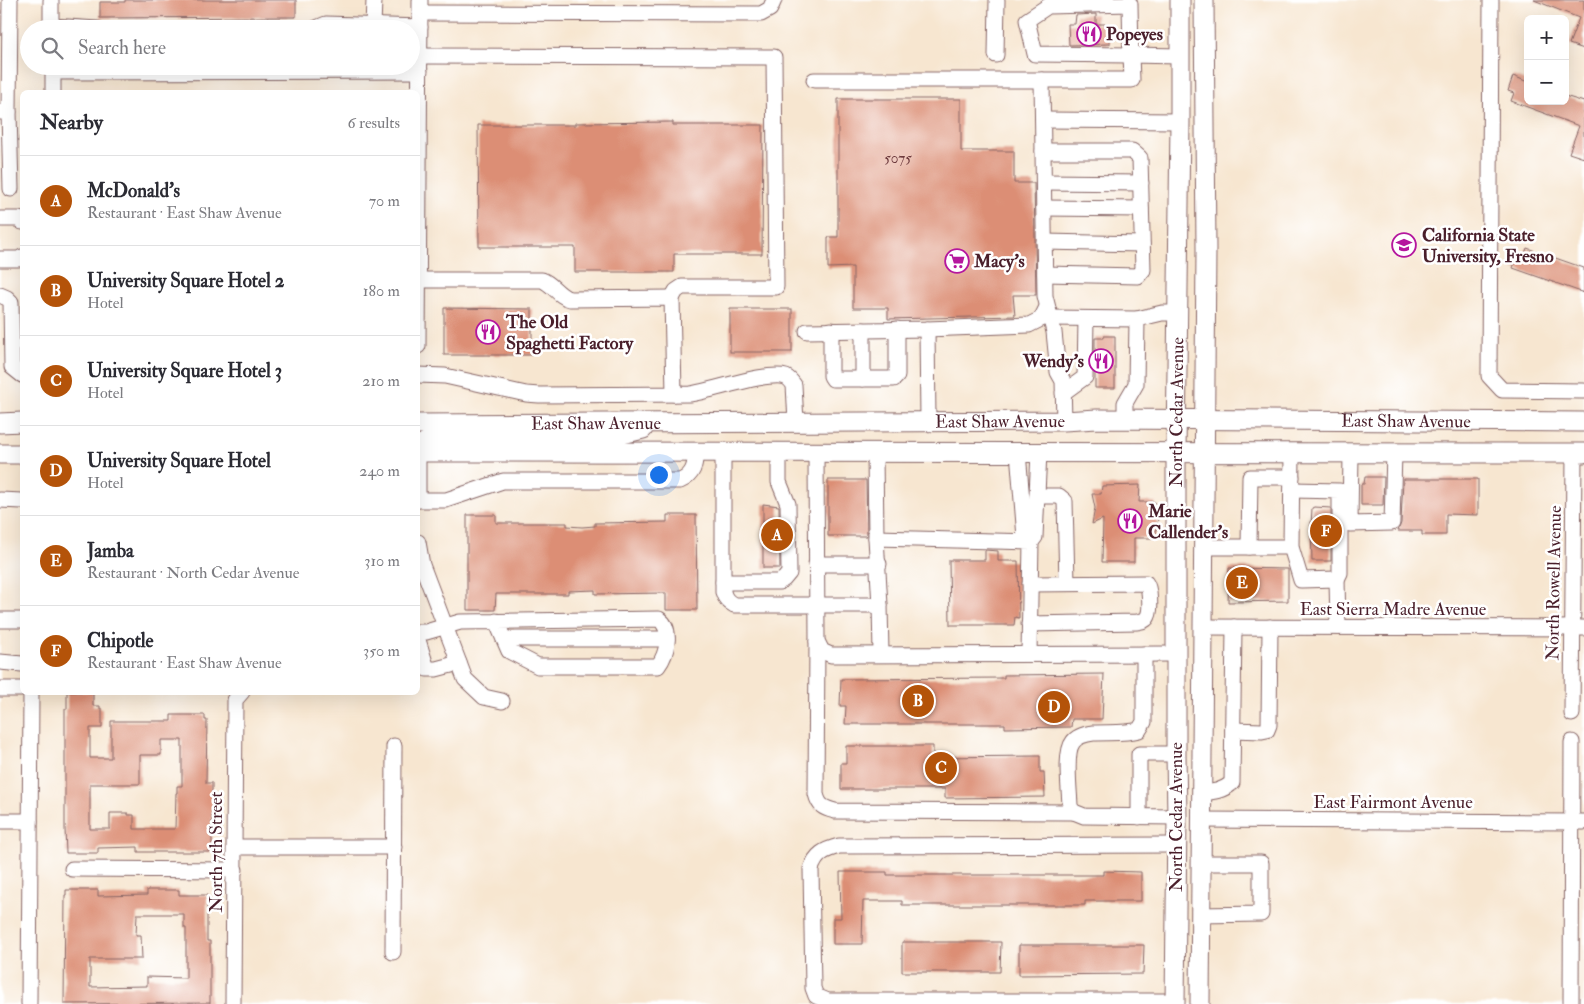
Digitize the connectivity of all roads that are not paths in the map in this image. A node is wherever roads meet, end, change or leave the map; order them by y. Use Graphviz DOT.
graph roads {
  1 [pos="10,0"];
  2 [pos="52,0"];
  3 [pos="374,0"];
  4 [pos="774,0"];
  5 [pos="997,0"];
  6 [pos="1180,0"];
  7 [pos="1204,0"];
  8 [pos="1491,0"];
  9 [pos="1130,2"];
  10 [pos="614,7"];
  11 [pos="420,13"];
  12 [pos="51,20"];
  13 [pos="373,20"];
  14 [pos="395,20"];
  15 [pos="996,55"];
  16 [pos="1132,55"];
  17 [pos="1180,56"];
  18 [pos="420,64"];
  19 [pos="53,75"];
  20 [pos="420,75"];
  21 [pos="814,80"];
  22 [pos="1042,80"];
  23 [pos="53,90"];
  24 [pos="420,90"];
  25 [pos="1204,108"];
  26 [pos="5,112"];
  27 [pos="1043,120"];
  28 [pos="1180,121"];
  29 [pos="1043,151"];
  30 [pos="1044,182"];
  31 [pos="1141,183"];
  32 [pos="11,189"];
  33 [pos="1044,208"];
  34 [pos="1141,209"];
  35 [pos="0,219"];
  36 [pos="20,219"];
  37 [pos="1044,242"];
  38 [pos="1142,244"];
  39 [pos="1206,250"];
  40 [pos="0,259"];
  41 [pos="20,259"];
  42 [pos="1045,274"];
  43 [pos="420,280"];
  44 [pos="0,296"];
  45 [pos="672,298"];
  46 [pos="1049,313"];
  47 [pos="1177,313"];
  48 [pos="1086,319"];
  49 [pos="1137,319"];
  50 [pos="897,329"];
  51 [pos="927,329"];
  52 [pos="831,330"];
  53 [pos="863,330"];
  54 [pos="807,331"];
  55 [pos="20,374"];
  56 [pos="420,375"];
  57 [pos="863,379"];
  58 [pos="1584,391"];
  59 [pos="1063,393"];
  60 [pos="674,394"];
  61 [pos="1125,419"];
  62 [pos="1176,419"];
  63 [pos="1064,420"];
  64 [pos="1204,420"];
  65 [pos="928,421"];
  66 [pos="20,422"];
  67 [pos="674,422"];
  68 [pos="796,422"];
  69 [pos="1584,422"];
  70 [pos="0,423"];
  71 [pos="420,423"];
  72 [pos="420,448"];
  73 [pos="1581,448"];
  74 [pos="696,451"];
  75 [pos="723,451"];
  76 [pos="420,452"];
  77 [pos="779,452"];
  78 [pos="816,452"];
  79 [pos="1018,452"];
  80 [pos="1039,452"];
  81 [pos="1176,452"];
  82 [pos="1204,452"];
  83 [pos="875,453"];
  84 [pos="1292,453"];
  85 [pos="1351,453"];
  86 [pos="1394,453"];
  87 [pos="0,454"];
  88 [pos="20,454"];
  89 [pos="1292,484"];
  90 [pos="1037,496"];
  91 [pos="0,500"];
  92 [pos="420,500"];
  93 [pos="20,501"];
  94 [pos="876,538"];
  95 [pos="1031,542"];
  96 [pos="1579,542"];
  97 [pos="1203,547"];
  98 [pos="1249,547"];
  99 [pos="1292,547"];
  100 [pos="420,554"];
  101 [pos="816,564"];
  102 [pos="879,564"];
  103 [pos="1337,579"];
  104 [pos="723,582"];
  105 [pos="1067,583"];
  106 [pos="1030,584"];
  107 [pos="817,605"];
  108 [pos="880,605"];
  109 [pos="0,620"];
  110 [pos="20,620"];
  111 [pos="496,621"];
  112 [pos="1029,624"];
  113 [pos="445,626"];
  114 [pos="1202,627"];
  115 [pos="1234,627"];
  116 [pos="1270,627"];
  117 [pos="1338,627"];
  118 [pos="1578,628"];
  119 [pos="420,632"];
  120 [pos="504,639"];
  121 [pos="667,639"];
  122 [pos="817,641"];
  123 [pos="420,654"];
  124 [pos="881,654"];
  125 [pos="1029,654"];
  126 [pos="1144,654"];
  127 [pos="1176,654"];
  128 [pos="0,662"];
  129 [pos="459,663"];
  130 [pos="20,664"];
  131 [pos="422,669"];
  132 [pos="0,689"];
  133 [pos="20,689"];
  134 [pos="30,695"];
  135 [pos="235,695"];
  136 [pos="502,701"];
  137 [pos="1572,714"];
  138 [pos="1233,730"];
  139 [pos="1572,742"];
  140 [pos="394,746"];
  141 [pos="1176,754"];
  142 [pos="1201,784"];
  143 [pos="1074,812"];
  144 [pos="1140,817"];
  145 [pos="1177,818"];
  146 [pos="1201,820"];
  147 [pos="0,821"];
  148 [pos="30,821"];
  149 [pos="1578,822"];
  150 [pos="1176,846"];
  151 [pos="235,847"];
  152 [pos="394,847"];
  153 [pos="1201,863"];
  154 [pos="72,869"];
  155 [pos="235,870"];
  156 [pos="1200,915"];
  157 [pos="393,952"];
  158 [pos="1175,1003"];
  159 [pos="29,1004"];
  160 [pos="233,1004"];
  161 [pos="1200,1004"];
  162 [pos="1571,1004"];
  1 -- 26 [label="street"];
  2 -- 12 [label="street"];
  3 -- 13 [label="street"];
  4 -- 10 [label="street"];
  5 -- 15 [label="street"];
  6 -- 17 [label="main road, North Cedar Avenue"];
  7 -- 25 [label="main road, North Cedar Avenue"];
  8 -- 58 [label="street"];
  9 -- 16 [label="street"];
  9 -- 16 [label="street"];
  10 -- 11 [label="street"];
  11 -- 14 [label="street"];
  11 -- 18 [label="street"];
  16 -- 17 [label="street"];
  16 -- 22 [label="street"];
  17 -- 25 [label="main road"];
  17 -- 28 [label="main road, North Cedar Avenue"];
  18 -- 45 [label="street"];
  19 -- 23 [label="street"];
  20 -- 24 [label="street"];
  21 -- 22 [label="street"];
  22 -- 27 [label="street"];
  25 -- 39 [label="main road, North Cedar Avenue"];
  26 -- 32 [label="street"];
  27 -- 28 [label="street"];
  27 -- 29 [label="street"];
  28 -- 39 [label="main road"];
  28 -- 47 [label="main road, North Cedar Avenue"];
  29 -- 30 [label="street"];
  29 -- 31 [label="street"];
  30 -- 31 [label="street"];
  30 -- 33 [label="street"];
  31 -- 34 [label="street"];
  33 -- 34 [label="street"];
  33 -- 37 [label="street"];
  34 -- 38 [label="street"];
  35 -- 36 [label="street"];
  37 -- 38 [label="street"];
  37 -- 42 [label="street"];
  38 -- 42 [label="street"];
  39 -- 64 [label="main road, North Cedar Avenue"];
  40 -- 41 [label="street"];
  42 -- 46 [label="street"];
  43 -- 45 [label="street"];
  44 -- 55 [label="street"];
  45 -- 60 [label="street"];
  46 -- 48 [label="street"];
  46 -- 51 [label="street"];
  46 -- 59 [label="street"];
  47 -- 49 [label="street"];
  47 -- 62 [label="main road, North Cedar Avenue"];
  48 -- 49 [label="street"];
  48 -- 59 [label="street"];
  49 -- 61 [label="street"];
  50 -- 51 [label="street"];
  50 -- 53 [label="street"];
  50 -- 57 [label="street"];
  51 -- 65 [label="street"];
  52 -- 53 [label="street"];
  52 -- 54 [label="street"];
  52 -- 57 [label="street"];
  53 -- 57 [label="street"];
  56 -- 60 [label="street"];
  59 -- 63 [label="street"];
  60 -- 68 [label="street"];
  61 -- 62 [label="main road, East Shaw Avenue"];
  61 -- 63 [label="main road, East Shaw Avenue"];
  62 -- 64 [label="main road, East Shaw Avenue"];
  62 -- 81 [label="main road, North Cedar Avenue"];
  63 -- 65 [label="main road, East Shaw Avenue"];
  64 -- 69 [label="main road, East Shaw Avenue"];
  64 -- 82 [label="main road, North Cedar Avenue"];
  65 -- 68 [label="main road, East Shaw Avenue"];
  66 -- 70 [label="main road"];
  67 -- 68 [label="main road, East Shaw Avenue"];
  67 -- 71 [label="main road, East Shaw Avenue"];
  67 -- 72 [label="main road"];
  73 -- 86 [label="main road, East Shaw Avenue"];
  73 -- 96 [label="street, North Rowell Avenue"];
  74 -- 75 [label="main road, East Shaw Avenue"];
  74 -- 76 [label="main road, East Shaw Avenue"];
  74 -- 92 [label="street"];
  75 -- 77 [label="main road, East Shaw Avenue"];
  75 -- 104 [label="street"];
  77 -- 78 [label="main road, East Shaw Avenue"];
  77 -- 104 [label="street"];
  78 -- 83 [label="main road, East Shaw Avenue"];
  78 -- 101 [label="street"];
  79 -- 80 [label="main road, East Shaw Avenue"];
  79 -- 83 [label="main road, East Shaw Avenue"];
  79 -- 95 [label="street"];
  80 -- 81 [label="main road, East Shaw Avenue"];
  80 -- 90 [label="street"];
  81 -- 82 [label="main road, East Shaw Avenue"];
  81 -- 127 [label="main road, North Cedar Avenue"];
  82 -- 84 [label="main road, East Shaw Avenue"];
  82 -- 97 [label="main road, North Cedar Avenue"];
  83 -- 94 [label="street"];
  84 -- 85 [label="main road, East Shaw Avenue"];
  84 -- 89 [label="street"];
  85 -- 86 [label="main road, East Shaw Avenue"];
  85 -- 86 [label="street"];
  87 -- 88 [label="main road"];
  89 -- 98 [label="street"];
  89 -- 99 [label="street"];
  89 -- 103 [label="street"];
  90 -- 95 [label="street"];
  90 -- 105 [label="street"];
  91 -- 93 [label="street"];
  94 -- 95 [label="street"];
  94 -- 102 [label="street"];
  95 -- 106 [label="street"];
  96 -- 118 [label="street, North Rowell Avenue"];
  97 -- 98 [label="street"];
  97 -- 114 [label="main road, North Cedar Avenue"];
  98 -- 99 [label="street"];
  99 -- 103 [label="street"];
  100 -- 113 [label="street"];
  101 -- 102 [label="street"];
  101 -- 107 [label="street"];
  102 -- 108 [label="street"];
  103 -- 117 [label="street"];
  104 -- 107 [label="street"];
  105 -- 106 [label="street"];
  105 -- 112 [label="street"];
  106 -- 112 [label="street"];
  107 -- 108 [label="street"];
  107 -- 122 [label="street"];
  108 -- 124 [label="street"];
  109 -- 110 [label="street"];
  111 -- 113 [label="street"];
  111 -- 120 [label="street"];
  111 -- 121 [label="street"];
  112 -- 125 [label="street"];
  113 -- 119 [label="street"];
  113 -- 129 [label="street"];
  114 -- 115 [label="street, East Sierra Madre Avenue"];
  114 -- 142 [label="main road, North Cedar Avenue"];
  115 -- 116 [label="street, East Sierra Madre Avenue"];
  115 -- 138 [label="street"];
  116 -- 117 [label="street, East Sierra Madre Avenue"];
  116 -- 138 [label="street"];
  117 -- 118 [label="street, East Sierra Madre Avenue"];
  118 -- 137 [label="street, North Rowell Avenue"];
  120 -- 121 [label="street"];
  120 -- 121 [label="street"];
  122 -- 124 [label="street"];
  122 -- 143 [label="street"];
  123 -- 131 [label="street"];
  124 -- 125 [label="street"];
  125 -- 126 [label="street"];
  126 -- 127 [label="street"];
  126 -- 143 [label="street"];
  127 -- 141 [label="main road, North Cedar Avenue"];
  127 -- 142 [label="main road"];
  128 -- 130 [label="street"];
  129 -- 131 [label="street"];
  129 -- 136 [label="street"];
  132 -- 133 [label="street"];
  134 -- 148 [label="street"];
  135 -- 151 [label="street, North 7th Street"];
  138 -- 142 [label="street"];
  139 -- 149 [label="street"];
  140 -- 152 [label="street"];
  141 -- 144 [label="street"];
  141 -- 145 [label="main road, North Cedar Avenue"];
  141 -- 146 [label="main road"];
  142 -- 146 [label="main road, North Cedar Avenue"];
  143 -- 144 [label="street"];
  144 -- 145 [label="street"];
  145 -- 150 [label="main road, North Cedar Avenue"];
  145 -- 153 [label="main road"];
  146 -- 149 [label="street, East Fairmont Avenue"];
  146 -- 153 [label="main road, North Cedar Avenue"];
  147 -- 148 [label="street"];
  148 -- 159 [label="street"];
  149 -- 162 [label="street"];
  150 -- 158 [label="main road, North Cedar Avenue"];
  150 -- 158 [label="street"];
  151 -- 152 [label="street"];
  151 -- 155 [label="street, North 7th Street"];
  152 -- 157 [label="street"];
  153 -- 156 [label="main road, North Cedar Avenue"];
  153 -- 156 [label="street"];
  154 -- 155 [label="street"];
  155 -- 160 [label="street, North 7th Street"];
  156 -- 161 [label="main road, North Cedar Avenue"];
}
